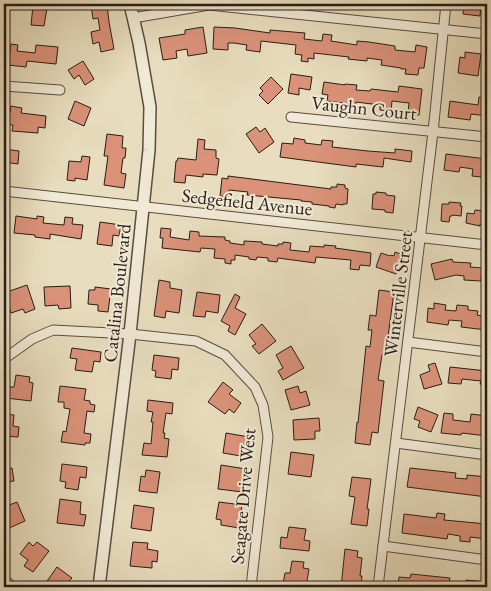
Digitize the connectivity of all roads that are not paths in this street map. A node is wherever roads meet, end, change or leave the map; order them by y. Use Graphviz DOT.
graph roads {
  1 [pos="130,4"];
  2 [pos="446,4"];
  3 [pos="133,18"];
  4 [pos="443,29"];
  5 [pos="487,34"];
  6 [pos="4,86"];
  7 [pos="60,90"];
  8 [pos="291,117"];
  9 [pos="433,132"];
  10 [pos="487,137"];
  11 [pos="4,190"];
  12 [pos="144,207"];
  13 [pos="421,238"];
  14 [pos="487,245"];
  15 [pos="130,334"];
  16 [pos="408,342"];
  17 [pos="487,352"];
  18 [pos="4,358"];
  19 [pos="396,443"];
  20 [pos="487,455"];
  21 [pos="383,546"];
  22 [pos="487,560"];
  23 [pos="4,579"];
  24 [pos="13,587"];
  25 [pos="99,587"];
  26 [pos="251,587"];
  27 [pos="378,587"];
  1 -- 3 [label="street, Catalina Boulevard"];
  2 -- 4 [label="street, Winterville Street"];
  3 -- 4 [label="street"];
  3 -- 12 [label="street, Catalina Boulevard"];
  4 -- 5 [label="street"];
  4 -- 9 [label="street, Winterville Street"];
  6 -- 7 [label="street"];
  8 -- 9 [label="street, Vaughn Court"];
  9 -- 10 [label="street, Vaughn Court"];
  9 -- 13 [label="street, Winterville Street"];
  11 -- 12 [label="street, Sedgefield Avenue"];
  12 -- 13 [label="street, Sedgefield Avenue"];
  12 -- 15 [label="street, Catalina Boulevard"];
  13 -- 14 [label="street, Sedgefield Avenue"];
  13 -- 16 [label="street, Winterville Street"];
  15 -- 18 [label="street, Seagate Drive West"];
  15 -- 25 [label="street, Catalina Boulevard"];
  15 -- 26 [label="street, Seagate Drive West"];
  16 -- 17 [label="street"];
  16 -- 19 [label="street, Winterville Street"];
  19 -- 20 [label="street"];
  19 -- 21 [label="street, Winterville Street"];
  21 -- 22 [label="street"];
  21 -- 27 [label="street, Winterville Street"];
  23 -- 24 [label="street"];
}
